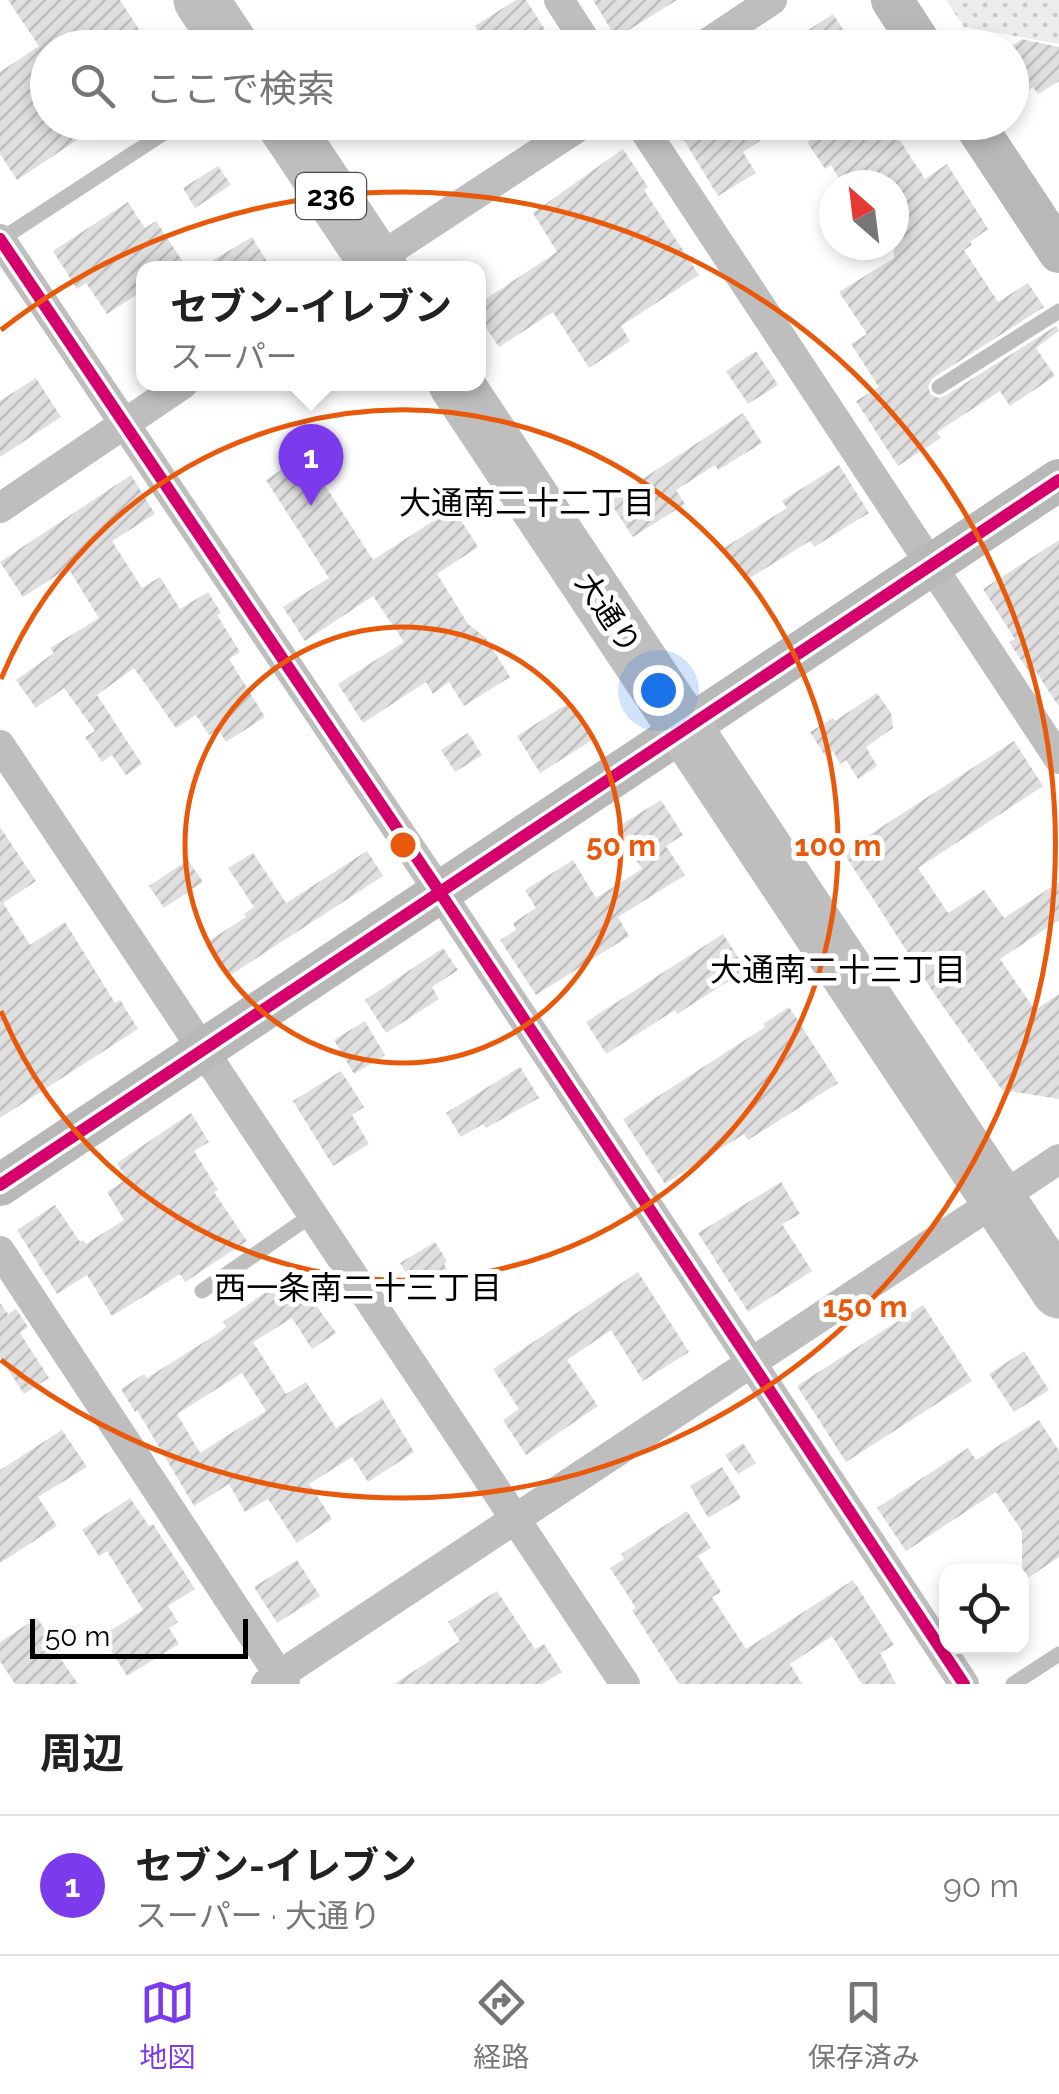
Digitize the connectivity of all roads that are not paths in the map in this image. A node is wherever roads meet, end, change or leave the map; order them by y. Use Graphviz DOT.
graph roads {
  1 [pos="201,0"];
  2 [pos="558,0"];
  3 [pos="772,0"];
  4 [pos="892,0"];
  5 [pos="221,30"];
  6 [pos="578,30"];
  7 [pos="727,30"];
  8 [pos="911,30"];
  9 [pos="153,140"];
  10 [pos="293,140"];
  11 [pos="559,140"];
  12 [pos="651,140"];
  13 [pos="985,140"];
  14 [pos="0,240"];
  15 [pos="1059,252"];
  16 [pos="369,261"];
  17 [pos="379,261"];
  18 [pos="1059,311"];
  19 [pos="938,387"];
  20 [pos="172,391"];
  21 [pos="461,391"];
  22 [pos="123,422"];
  23 [pos="1059,480"];
  24 [pos="0,508"];
  25 [pos="930,566"];
  26 [pos="686,731"];
  27 [pos="0,746"];
  28 [pos="1059,759"];
  29 [pos="441,894"];
  30 [pos="203,1051"];
  31 [pos="1059,1159"];
  32 [pos="0,1186"];
  33 [pos="999,1199"];
  34 [pos="312,1216"];
  35 [pos="0,1251"];
  36 [pos="202,1291"];
  37 [pos="1059,1291"];
  38 [pos="749,1364"];
  39 [pos="515,1519"];
  40 [pos="1059,1654"];
  41 [pos="277,1681"];
  42 [pos="626,1684"];
  43 [pos="964,1684"];
  44 [pos="1013,1684"];
  1 -- 5 [label="highway"];
  2 -- 6 [label="street"];
  3 -- 7 [label="street"];
  4 -- 8 [label="street"];
  9 -- 14 [label="lane"];
  10 -- 16 [label="highway, 236"];
  11 -- 17 [label="street"];
  12 -- 25 [label="street"];
  13 -- 15 [label="street"];
  14 -- 22 [label="street"];
  18 -- 19 [label="lane"];
  20 -- 22 [label="street"];
  21 -- 26 [label="highway, 大通り"];
  22 -- 24 [label="street"];
  22 -- 29 [label="street"];
  23 -- 25 [label="street"];
  25 -- 26 [label="street"];
  25 -- 28 [label="street"];
  26 -- 29 [label="street"];
  26 -- 33 [label="highway, 大通り"];
  27 -- 30 [label="street"];
  29 -- 30 [label="street"];
  29 -- 38 [label="street"];
  30 -- 32 [label="street"];
  30 -- 34 [label="street"];
  31 -- 33 [label="street"];
  33 -- 37 [label="highway, 大通り"];
  33 -- 38 [label="street"];
  34 -- 36 [label="lane"];
  34 -- 39 [label="street"];
  35 -- 41 [label="street"];
  38 -- 39 [label="street"];
  38 -- 43 [label="street"];
  39 -- 41 [label="street"];
  39 -- 42 [label="street"];
  40 -- 44 [label="lane"];
}
